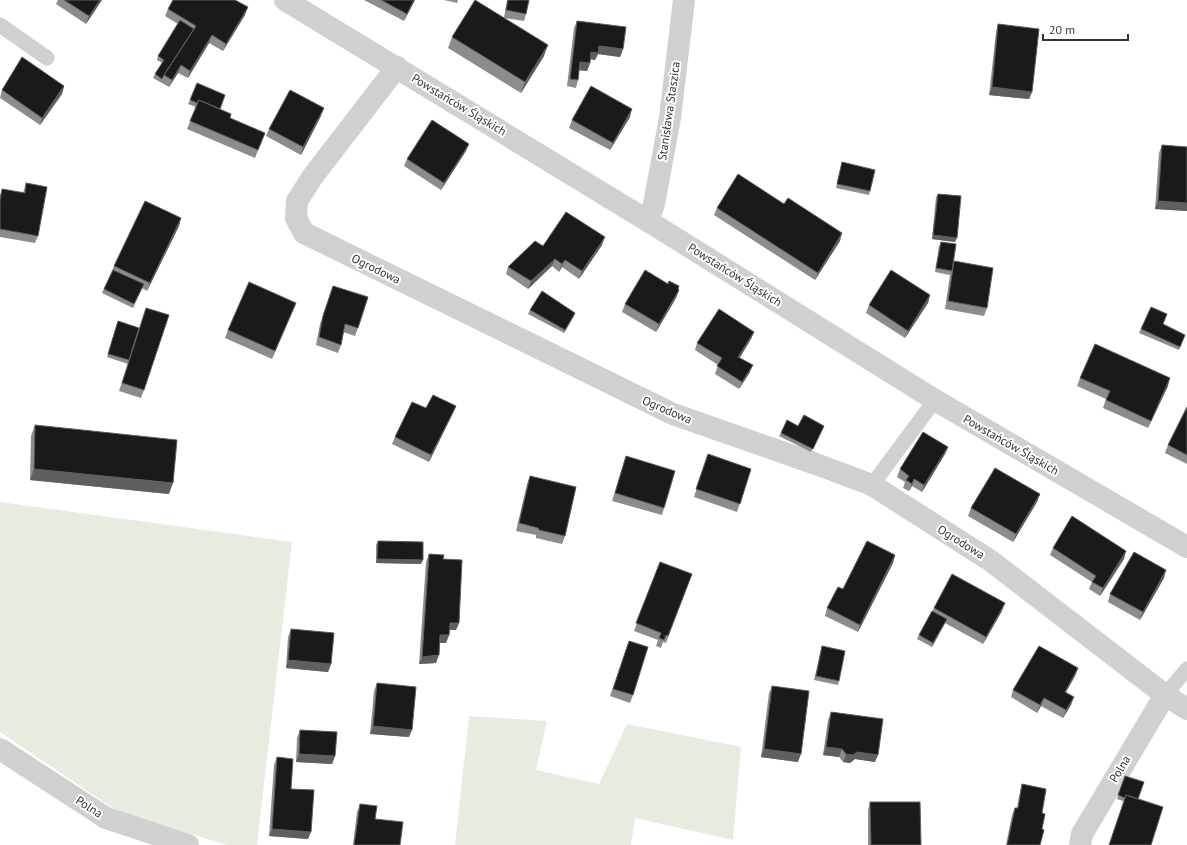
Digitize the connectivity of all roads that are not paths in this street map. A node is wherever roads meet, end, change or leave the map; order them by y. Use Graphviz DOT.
graph roads {
  1 [pos="285,0"];
  2 [pos="684,0"];
  3 [pos="0,25"];
  4 [pos="47,58"];
  5 [pos="397,67"];
  6 [pos="648,220"];
  7 [pos="935,400"];
  8 [pos="872,485"];
  9 [pos="1187,547"];
  10 [pos="1187,670"];
  11 [pos="1165,695"];
  12 [pos="1187,709"];
  13 [pos="0,749"];
  14 [pos="135,836"];
  15 [pos="188,845"];
  16 [pos="1080,845"];
  1 -- 5 [label="street, Powstańców Śląskich"];
  2 -- 6 [label="street, Stanisława Staszica"];
  3 -- 4 [label="lane"];
  5 -- 6 [label="street, Powstańców Śląskich"];
  5 -- 8 [label="street, Ogrodowa"];
  6 -- 7 [label="street, Powstańców Śląskich"];
  7 -- 8 [label="lane"];
  7 -- 9 [label="street, Powstańców Śląskich"];
  8 -- 11 [label="street, Ogrodowa"];
  10 -- 11 [label="lane"];
  11 -- 12 [label="street, Ogrodowa"];
  11 -- 16 [label="street, Polna"];
  13 -- 14 [label="street, Polna"];
  14 -- 15 [label="street, Polna"];
}
